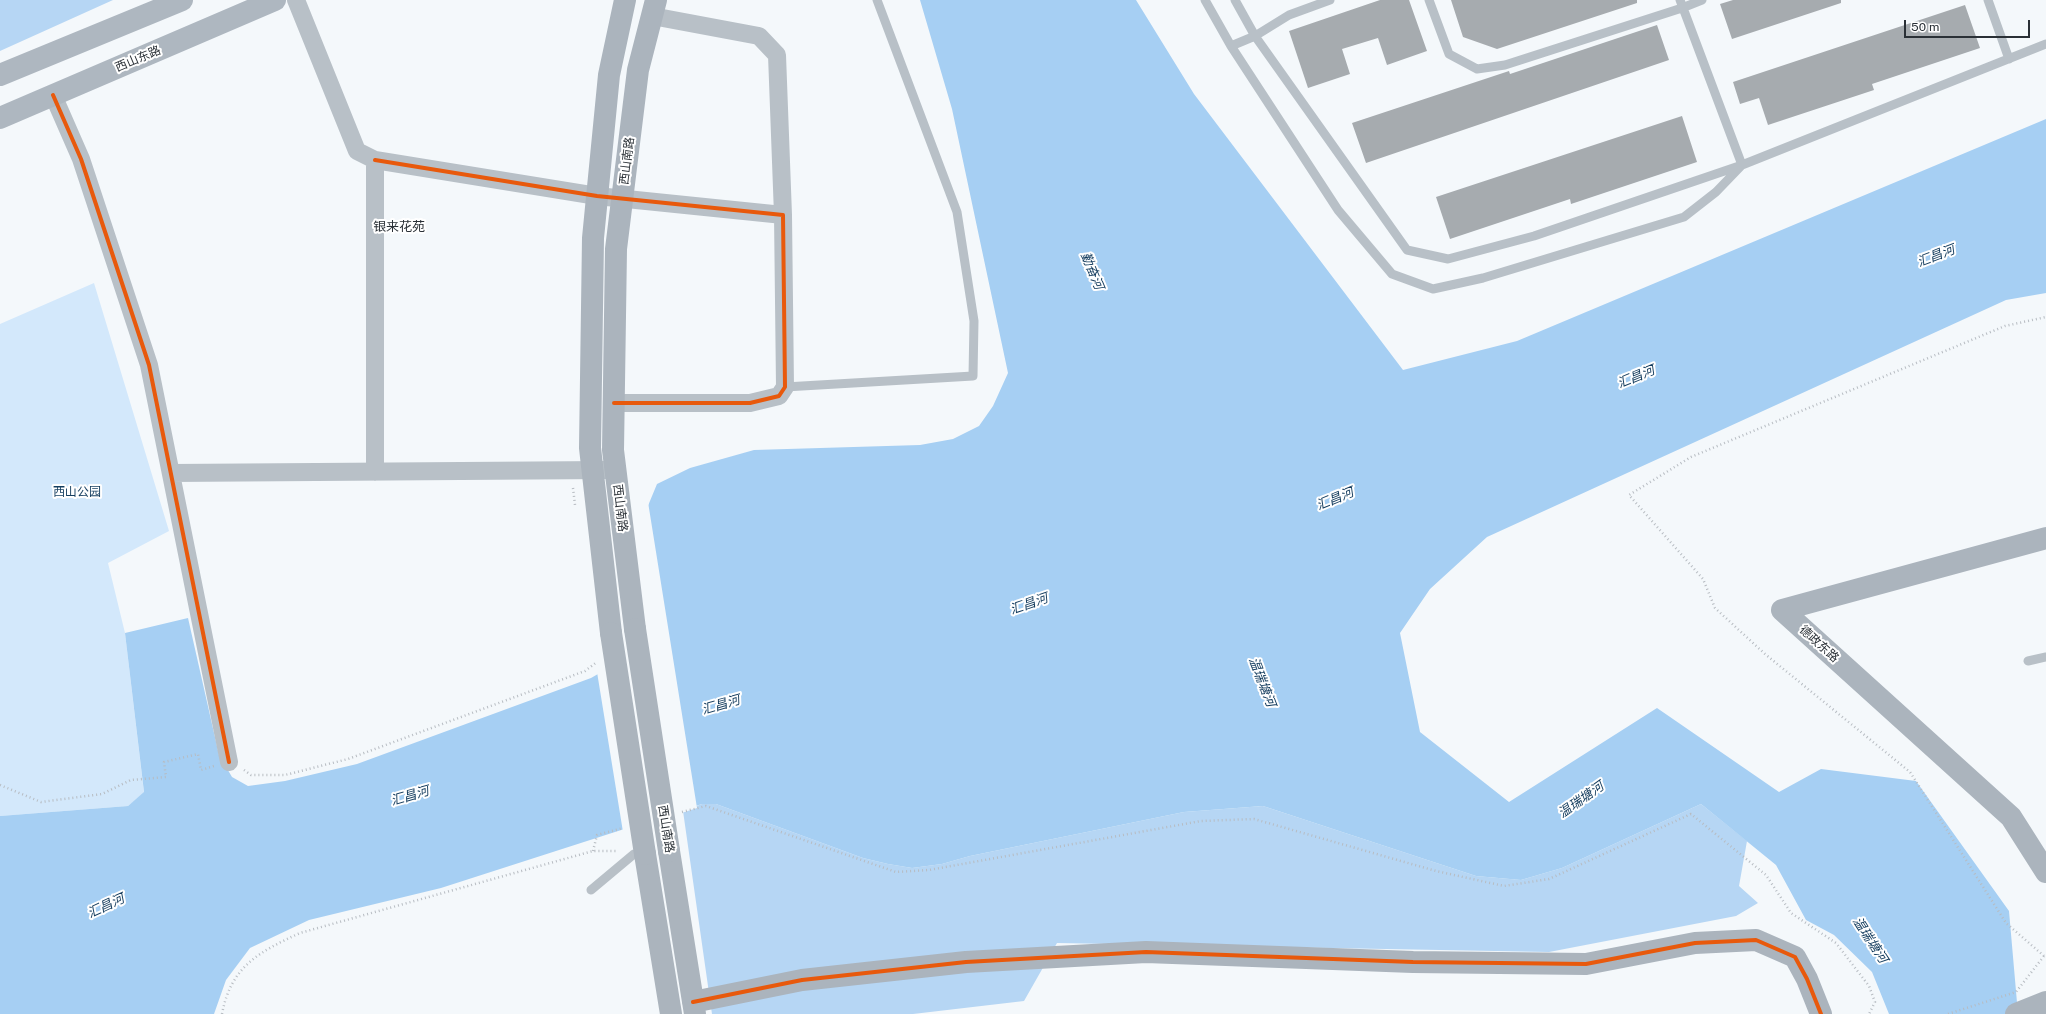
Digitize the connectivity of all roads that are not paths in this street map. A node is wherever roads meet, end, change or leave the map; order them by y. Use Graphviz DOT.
graph roads {
  1 [pos="182,0"];
  2 [pos="275,0"];
  3 [pos="296,0"];
  4 [pos="625,0"];
  5 [pos="877,0"];
  6 [pos="1205,0"];
  7 [pos="1235,0"];
  8 [pos="1330,0"];
  9 [pos="1429,0"];
  10 [pos="1702,0"];
  11 [pos="1988,0"];
  12 [pos="1681,4"];
  13 [pos="654,8"];
  14 [pos="1255,36"];
  15 [pos="2046,44"];
  16 [pos="1231,46"];
  17 [pos="2009,59"];
  18 [pos="0,75"];
  19 [pos="53,95"];
  20 [pos="0,118"];
  21 [pos="375,160"];
  22 [pos="1742,165"];
  23 [pos="597,196"];
  24 [pos="623,199"];
  25 [pos="783,215"];
  26 [pos="785,387"];
  27 [pos="614,403"];
  28 [pos="615,470"];
  29 [pos="593,471"];
  30 [pos="375,472"];
  31 [pos="171,473"];
  32 [pos="2046,538"];
  33 [pos="2046,656"];
  34 [pos="2028,661"];
  35 [pos="229,762"];
  36 [pos="640,854"];
  37 [pos="2046,872"];
  38 [pos="591,890"];
  39 [pos="2046,1002"];
  40 [pos="694,1008"];
  41 [pos="671,1014"];
  42 [pos="1821,1014"];
  43 [pos="2016,1014"];
  1 -- 18 [label="main road"];
  2 -- 19 [label="main road, 西山东路"];
  3 -- 21 [label="street"];
  4 -- 23 [label="main road, 西山南路"];
  5 -- 26 [label="lane"];
  6 -- 16 [label="lane"];
  7 -- 14 [label="lane"];
  8 -- 14 [label="lane"];
  9 -- 12 [label="lane"];
  10 -- 12 [label="lane"];
  11 -- 17 [label="lane"];
  12 -- 22 [label="lane"];
  13 -- 24 [label="main road, 西山南路"];
  13 -- 25 [label="street"];
  14 -- 16 [label="lane"];
  14 -- 22 [label="lane"];
  15 -- 17 [label="lane"];
  16 -- 22 [label="lane"];
  17 -- 22 [label="lane"];
  19 -- 20 [label="main road, 西山东路"];
  19 -- 31 [label="street"];
  21 -- 23 [label="street"];
  21 -- 30 [label="street"];
  23 -- 24 [label="street"];
  23 -- 29 [label="main road, 西山南路"];
  24 -- 25 [label="street"];
  24 -- 27 [label="main road, 西山南路"];
  25 -- 26 [label="street"];
  26 -- 27 [label="street"];
  27 -- 28 [label="main road, 西山南路"];
  28 -- 29 [label="street"];
  28 -- 40 [label="main road, 西山南路, bridge"];
  29 -- 30 [label="street"];
  29 -- 36 [label="main road, 西山南路, bridge"];
  30 -- 31 [label="street"];
  31 -- 35 [label="street"];
  32 -- 37 [label="main road, 德政东路"];
  33 -- 34 [label="lane"];
  36 -- 38 [label="lane"];
  36 -- 41 [label="main road, 西山南路"];
  39 -- 43 [label="main road"];
  40 -- 42 [label="main road"];
}
